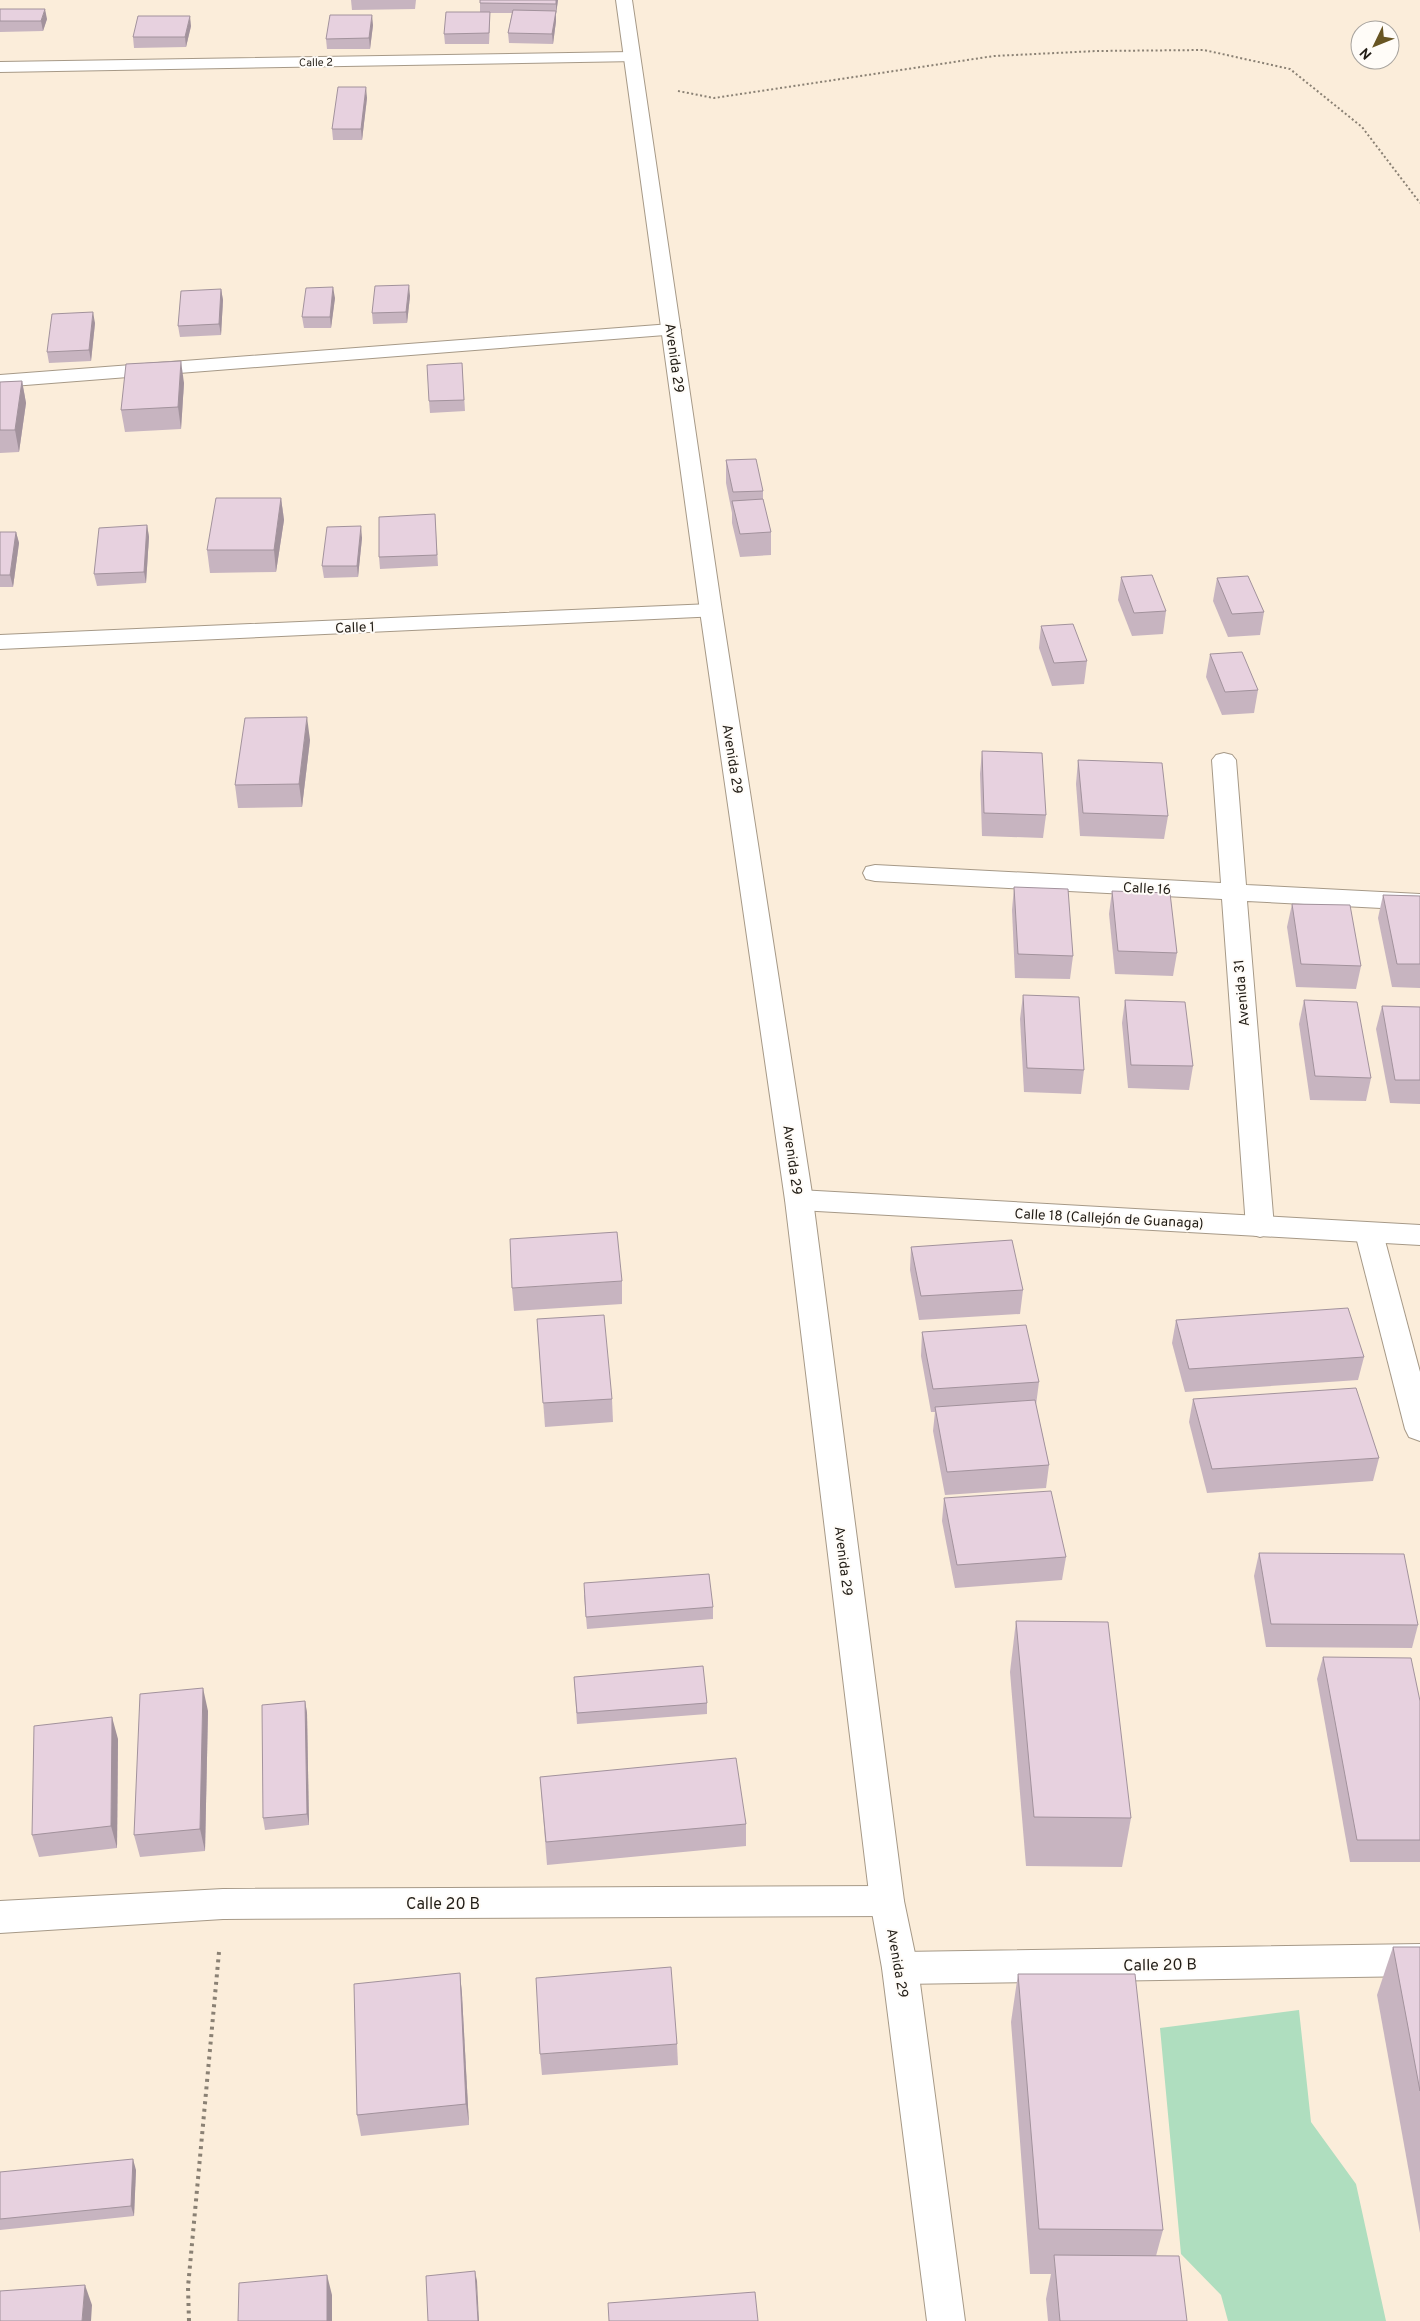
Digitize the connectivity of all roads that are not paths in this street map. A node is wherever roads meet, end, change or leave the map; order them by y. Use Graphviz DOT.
graph roads {
  1 [pos="624,0"];
  2 [pos="631,57"];
  3 [pos="0,67"];
  4 [pos="671,330"];
  5 [pos="0,381"];
  6 [pos="710,612"];
  7 [pos="0,642"];
  8 [pos="1224,760"];
  9 [pos="874,873"];
  10 [pos="1233,893"];
  11 [pos="1420,902"];
  12 [pos="799,1200"];
  13 [pos="1260,1227"];
  14 [pos="1369,1233"];
  15 [pos="1420,1235"];
  16 [pos="1420,1429"];
  17 [pos="887,1901"];
  18 [pos="0,1917"];
  19 [pos="1420,1960"];
  20 [pos="900,1968"];
  21 [pos="946,2321"];
  1 -- 2 [label="street, Avenida 29"];
  2 -- 3 [label="street, Calle 2"];
  2 -- 4 [label="street, Avenida 29"];
  4 -- 5 [label="street"];
  4 -- 6 [label="street, Avenida 29"];
  6 -- 7 [label="street, Calle 1"];
  6 -- 12 [label="street, Avenida 29"];
  8 -- 10 [label="street, Avenida 31"];
  9 -- 10 [label="street, Calle 16"];
  10 -- 11 [label="street, Calle 16"];
  10 -- 13 [label="street, Avenida 31"];
  12 -- 13 [label="street, Calle 18 (Callejón de Guanaga)"];
  12 -- 17 [label="street, Avenida 29"];
  13 -- 14 [label="street, Calle 18 (Callejón de Guanaga)"];
  14 -- 15 [label="street, Calle 18 (Callejón de Guanaga)"];
  14 -- 16 [label="street"];
  17 -- 18 [label="street, Calle 20 B"];
  17 -- 20 [label="street, Avenida 29"];
  19 -- 20 [label="street, Calle 20 B"];
  20 -- 21 [label="street, Avenida 29"];
}
